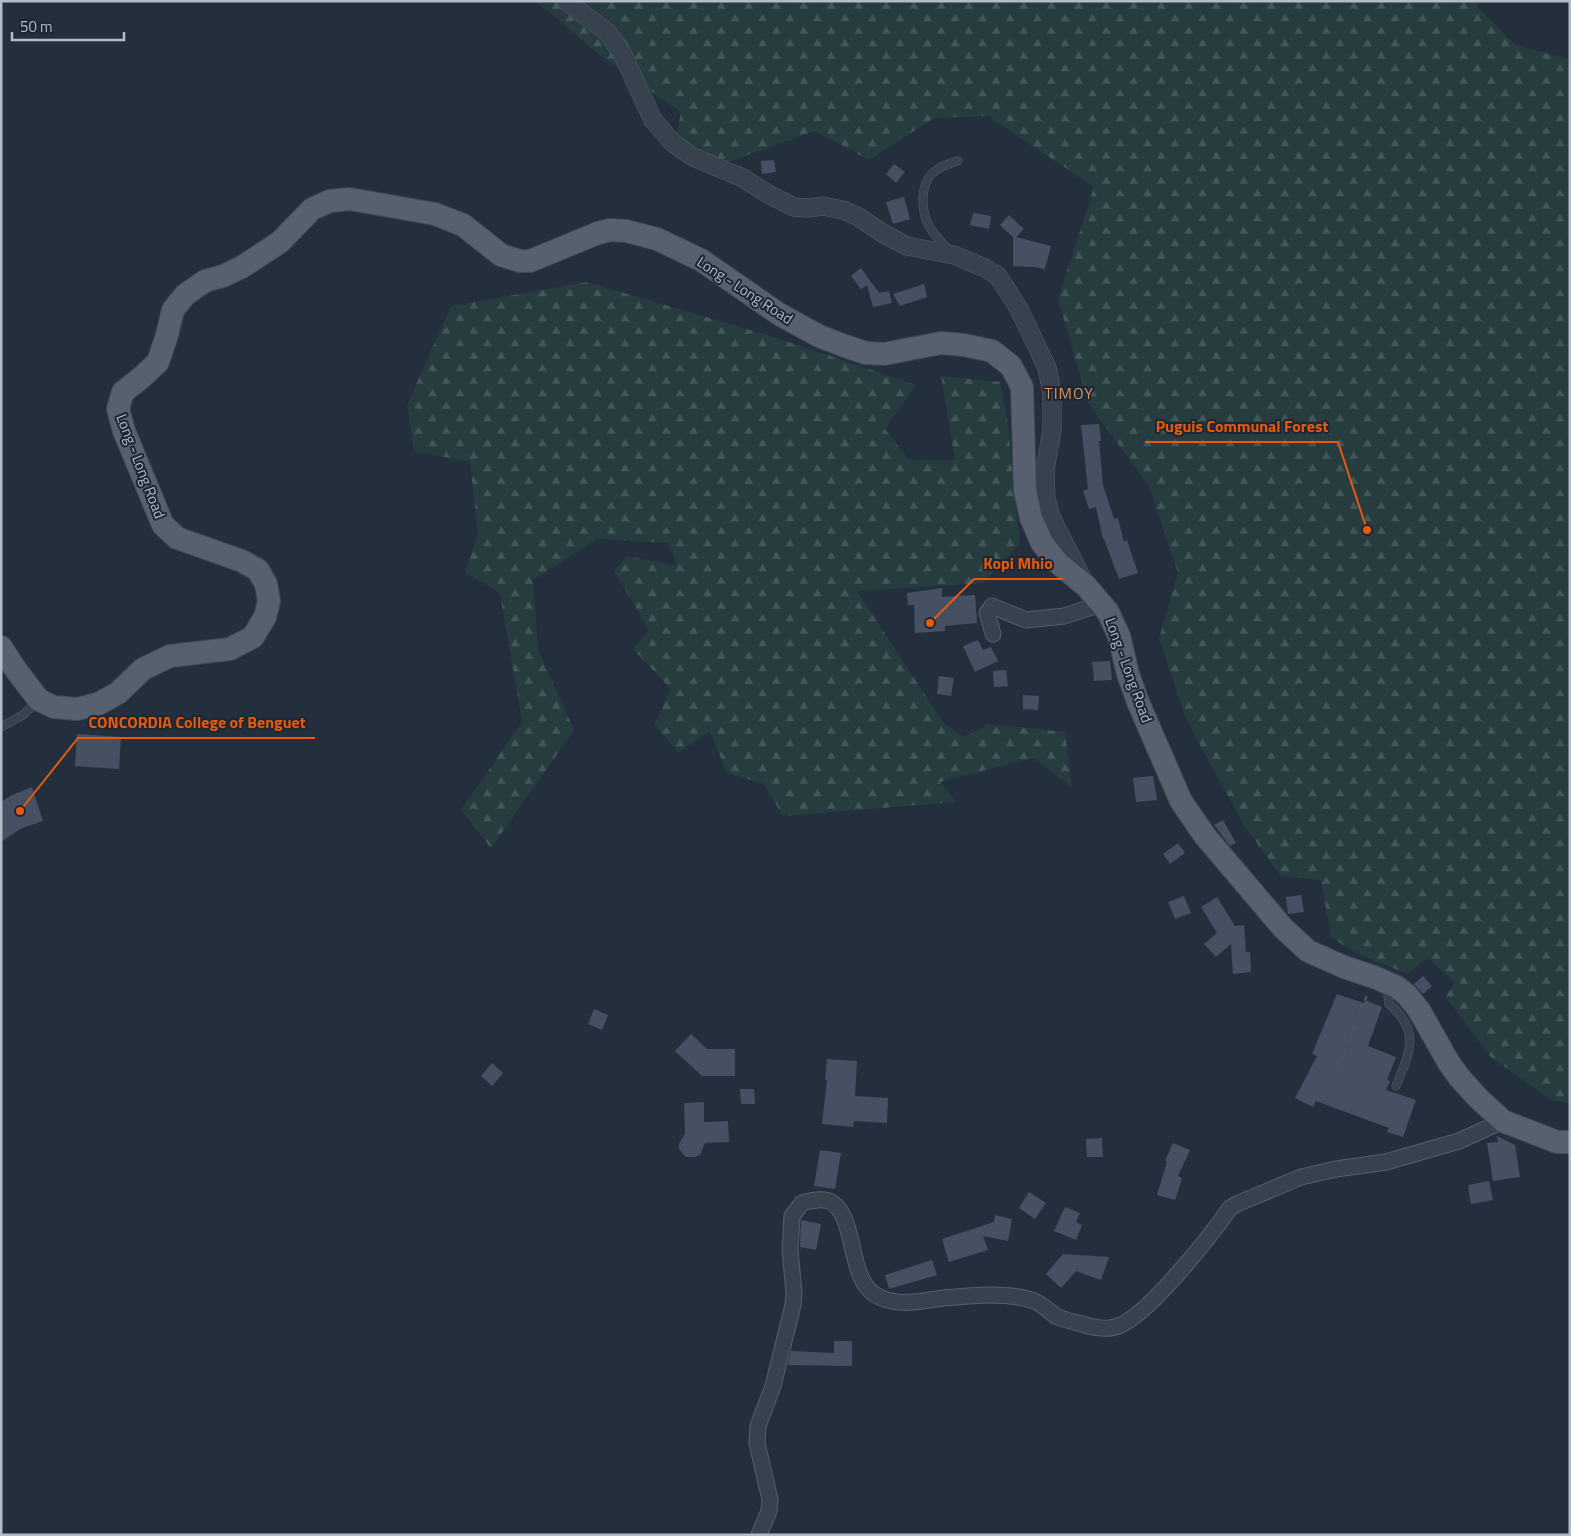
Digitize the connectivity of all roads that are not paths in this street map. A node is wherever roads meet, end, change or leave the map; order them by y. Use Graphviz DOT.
graph roads {
  1 [pos="566,1"];
  2 [pos="958,161"];
  3 [pos="954,255"];
  4 [pos="1086,586"];
  5 [pos="1101,604"];
  6 [pos="993,634"];
  7 [pos="1,647"];
  8 [pos="39,700"];
  9 [pos="1,727"];
  10 [pos="1383,981"];
  11 [pos="1396,1086"];
  12 [pos="1503,1121"];
  13 [pos="1570,1142"];
  14 [pos="759,1535"];
  1 -- 3 [label="street"];
  2 -- 3 [label="lane"];
  3 -- 4 [label="street"];
  4 -- 5 [label="main road, Long - Long Road"];
  4 -- 8 [label="main road, Long - Long Road"];
  5 -- 6 [label="street"];
  5 -- 10 [label="main road, Long - Long Road"];
  7 -- 8 [label="main road"];
  8 -- 9 [label="lane"];
  10 -- 11 [label="lane"];
  10 -- 12 [label="main road, Long - Long Road"];
  12 -- 13 [label="main road, Long - Long Road"];
  12 -- 14 [label="street"];
}
